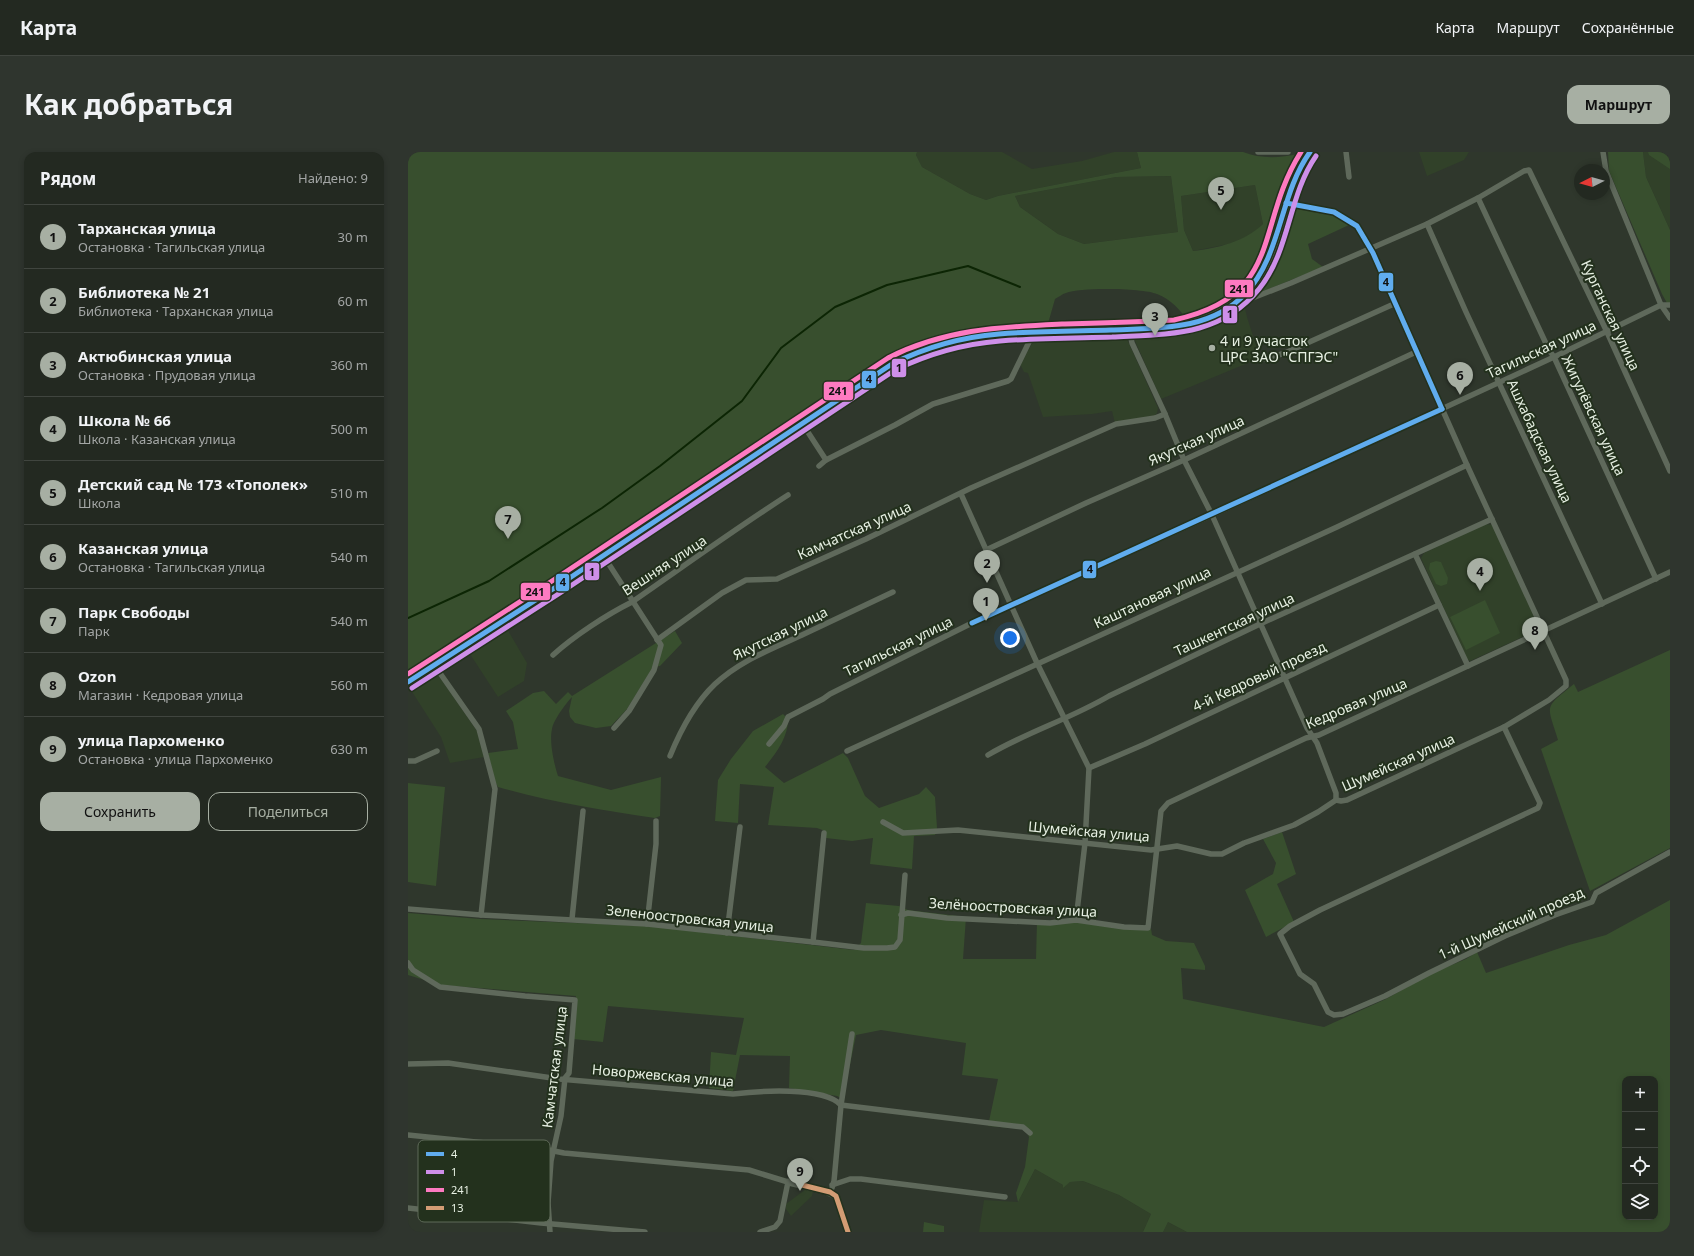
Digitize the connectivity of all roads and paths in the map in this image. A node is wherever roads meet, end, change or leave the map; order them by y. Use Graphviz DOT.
graph roads {
  1 [pos="1258,152"];
  2 [pos="1288,152"];
  3 [pos="1310,152"];
  4 [pos="1346,152"];
  5 [pos="1603,152"];
  6 [pos="1349,177"];
  7 [pos="1478,198"];
  8 [pos="1286,203"];
  9 [pos="1427,224"];
  10 [pos="1370,248"];
  11 [pos="1240,299"];
  12 [pos="1396,303"];
  13 [pos="1661,305"];
  14 [pos="1670,305"];
  15 [pos="1670,318"];
  16 [pos="1128,329"];
  17 [pos="1607,332"];
  18 [pos="1031,334"];
  19 [pos="1416,352"];
  20 [pos="1554,357"];
  21 [pos="1266,359"];
  22 [pos="1499,382"];
  23 [pos="1442,409"];
  24 [pos="1165,414"];
  25 [pos="802,422"];
  26 [pos="826,460"];
  27 [pos="1184,460"];
  28 [pos="1467,465"];
  29 [pos="819,466"];
  30 [pos="1670,471"];
  31 [pos="961,494"];
  32 [pos="788,495"];
  33 [pos="1212,515"];
  34 [pos="1492,519"];
  35 [pos="986,550"];
  36 [pos="1415,554"];
  37 [pos="603,556"];
  38 [pos="1237,571"];
  39 [pos="1670,572"];
  40 [pos="1656,579"];
  41 [pos="893,592"];
  42 [pos="632,602"];
  43 [pos="1602,604"];
  44 [pos="1439,605"];
  45 [pos="1012,606"];
  46 [pos="1260,624"];
  47 [pos="1544,631"];
  48 [pos="657,640"];
  49 [pos="553,655"];
  50 [pos="1037,663"];
  51 [pos="435,666"];
  52 [pos="1468,666"];
  53 [pos="1284,677"];
  54 [pos="408,682"];
  55 [pos="1064,718"];
  56 [pos="1504,727"];
  57 [pos="614,728"];
  58 [pos="1313,737"];
  59 [pos="769,744"];
  60 [pos="437,751"];
  61 [pos="847,751"];
  62 [pos="988,755"];
  63 [pos="670,756"];
  64 [pos="408,761"];
  65 [pos="1089,768"];
  66 [pos="1336,800"];
  67 [pos="583,811"];
  68 [pos="656,821"];
  69 [pos="883,822"];
  70 [pos="740,827"];
  71 [pos="824,833"];
  72 [pos="1085,843"];
  73 [pos="1156,849"];
  74 [pos="1670,852"];
  75 [pos="905,875"];
  76 [pos="408,909"];
  77 [pos="481,914"];
  78 [pos="901,915"];
  79 [pos="572,919"];
  80 [pos="1076,920"];
  81 [pos="647,924"];
  82 [pos="1148,928"];
  83 [pos="727,933"];
  84 [pos="813,942"];
  85 [pos="408,963"];
  86 [pos="852,1034"];
  87 [pos="408,1064"];
  88 [pos="565,1078"];
  89 [pos="841,1106"];
  90 [pos="1030,1133"];
  91 [pos="408,1136"];
  92 [pos="450,1140"];
  93 [pos="550,1151"];
  94 [pos="554,1152"];
  95 [pos="550,1175"];
  96 [pos="788,1182"];
  97 [pos="831,1188"];
  98 [pos="1005,1197"];
  99 [pos="408,1208"];
  100 [pos="418,1209"];
  101 [pos="531,1222"];
  102 [pos="549,1224"];
  103 [pos="550,1232"];
  104 [pos="645,1232"];
  105 [pos="760,1232"];
  106 [pos="848,1232"];
  1 -- 2 [label="street"];
  3 -- 8 [label="main road"];
  4 -- 6 [label="street"];
  5 -- 13 [label="street"];
  7 -- 9 [label="street"];
  7 -- 17 [label="street, Курганская улица"];
  7 -- 20 [label="street, Жигулёвская улица"];
  8 -- 10 [label="street"];
  8 -- 11 [label="main road"];
  9 -- 10 [label="street"];
  9 -- 22 [label="street, Ашхабадская улица"];
  10 -- 11 [label="street"];
  10 -- 12 [label="street"];
  11 -- 16 [label="main road"];
  12 -- 19 [label="street"];
  12 -- 21 [label="street"];
  13 -- 14 [label="street"];
  13 -- 15 [label="street"];
  13 -- 17 [label="street, Тагильская улица"];
  16 -- 18 [label="main road"];
  16 -- 24 [label="street"];
  17 -- 20 [label="street, Тагильская улица"];
  17 -- 30 [label="street, Курганская улица"];
  18 -- 25 [label="main road"];
  18 -- 26 [label="street"];
  19 -- 23 [label="street"];
  19 -- 27 [label="street, Якутская улица"];
  20 -- 22 [label="street, Тагильская улица"];
  20 -- 40 [label="street, Жигулёвская улица"];
  22 -- 23 [label="street, Тагильская улица"];
  22 -- 43 [label="street, Ашхабадская улица"];
  23 -- 28 [label="street"];
  23 -- 33 [label="street, Тагильская улица"];
  24 -- 27 [label="street"];
  24 -- 31 [label="street, Камчатская улица"];
  25 -- 26 [label="street"];
  25 -- 37 [label="main road"];
  26 -- 29 [label="street"];
  27 -- 33 [label="street"];
  27 -- 35 [label="street, Якутская улица"];
  28 -- 34 [label="street"];
  28 -- 38 [label="street, Каштановая улица"];
  31 -- 35 [label="street"];
  31 -- 48 [label="street, Камчатская улица"];
  32 -- 42 [label="street, Вешняя улица"];
  33 -- 38 [label="street"];
  33 -- 45 [label="street, Тагильская улица"];
  34 -- 36 [label="street, Ташкентская улица"];
  34 -- 47 [label="street"];
  35 -- 45 [label="street"];
  36 -- 44 [label="street"];
  36 -- 46 [label="street, Ташкентская улица"];
  37 -- 42 [label="street"];
  37 -- 51 [label="main road"];
  38 -- 46 [label="street"];
  38 -- 50 [label="street, Каштановая улица"];
  39 -- 40 [label="street, Кедровая улица"];
  40 -- 43 [label="street, Кедровая улица"];
  41 -- 63 [label="street, Якутская улица"];
  42 -- 48 [label="street"];
  42 -- 49 [label="street, Вешняя улица"];
  43 -- 47 [label="street, Кедровая улица"];
  44 -- 52 [label="street"];
  44 -- 53 [label="street, 4-й Кедровый проезд"];
  45 -- 50 [label="street"];
  45 -- 59 [label="street, Тагильская улица"];
  46 -- 53 [label="street"];
  46 -- 55 [label="street, Ташкентская улица"];
  47 -- 52 [label="street, Кедровая улица"];
  47 -- 56 [label="street, Шумейская улица"];
  48 -- 57 [label="street"];
  50 -- 55 [label="street"];
  50 -- 61 [label="street, Каштановая улица"];
  51 -- 54 [label="main road"];
  51 -- 77 [label="street"];
  52 -- 58 [label="street, Кедровая улица"];
  53 -- 58 [label="street"];
  53 -- 65 [label="street, 4-й Кедровый проезд"];
  55 -- 62 [label="street, Ташкентская улица"];
  55 -- 65 [label="street"];
  56 -- 66 [label="street, Шумейская улица"];
  56 -- 74 [label="street, 1-й Шумейский проезд"];
  58 -- 66 [label="street"];
  58 -- 73 [label="street, Кедровая улица"];
  60 -- 64 [label="street"];
  65 -- 72 [label="street"];
  66 -- 73 [label="street, Шумейская улица"];
  67 -- 79 [label="street"];
  68 -- 81 [label="street"];
  69 -- 72 [label="street, Шумейская улица"];
  70 -- 83 [label="street"];
  71 -- 84 [label="street"];
  72 -- 73 [label="street, Шумейская улица"];
  72 -- 80 [label="street"];
  73 -- 82 [label="street, Кедровая улица"];
  75 -- 78 [label="street, Зеленоостровская улица"];
  76 -- 77 [label="street, Зеленоостровская улица"];
  77 -- 79 [label="street, Зеленоостровская улица"];
  78 -- 80 [label="street, Зелёноостровская улица"];
  78 -- 84 [label="street, Зеленоостровская улица"];
  79 -- 81 [label="street, Зеленоостровская улица"];
  80 -- 82 [label="street, Зелёноостровская улица"];
  81 -- 83 [label="street, Зеленоостровская улица"];
  83 -- 84 [label="street, Зеленоостровская улица"];
  85 -- 88 [label="street, Камчатская улица"];
  86 -- 89 [label="street"];
  87 -- 88 [label="street, Новоржевская улица"];
  88 -- 89 [label="street, Новоржевская улица"];
  88 -- 94 [label="street, Камчатская улица"];
  89 -- 90 [label="street, Новоржевская улица"];
  89 -- 97 [label="street"];
  91 -- 92 [label="street"];
  93 -- 94 [label="street"];
  94 -- 95 [label="street, Камчатская улица"];
  94 -- 96 [label="street"];
  96 -- 97 [label="street"];
  96 -- 105 [label="street"];
  97 -- 98 [label="street"];
  97 -- 106 [label="street"];
  99 -- 100 [label="street"];
  101 -- 102 [label="street"];
  102 -- 103 [label="street, Камчатская улица"];
  102 -- 104 [label="street"];
}
